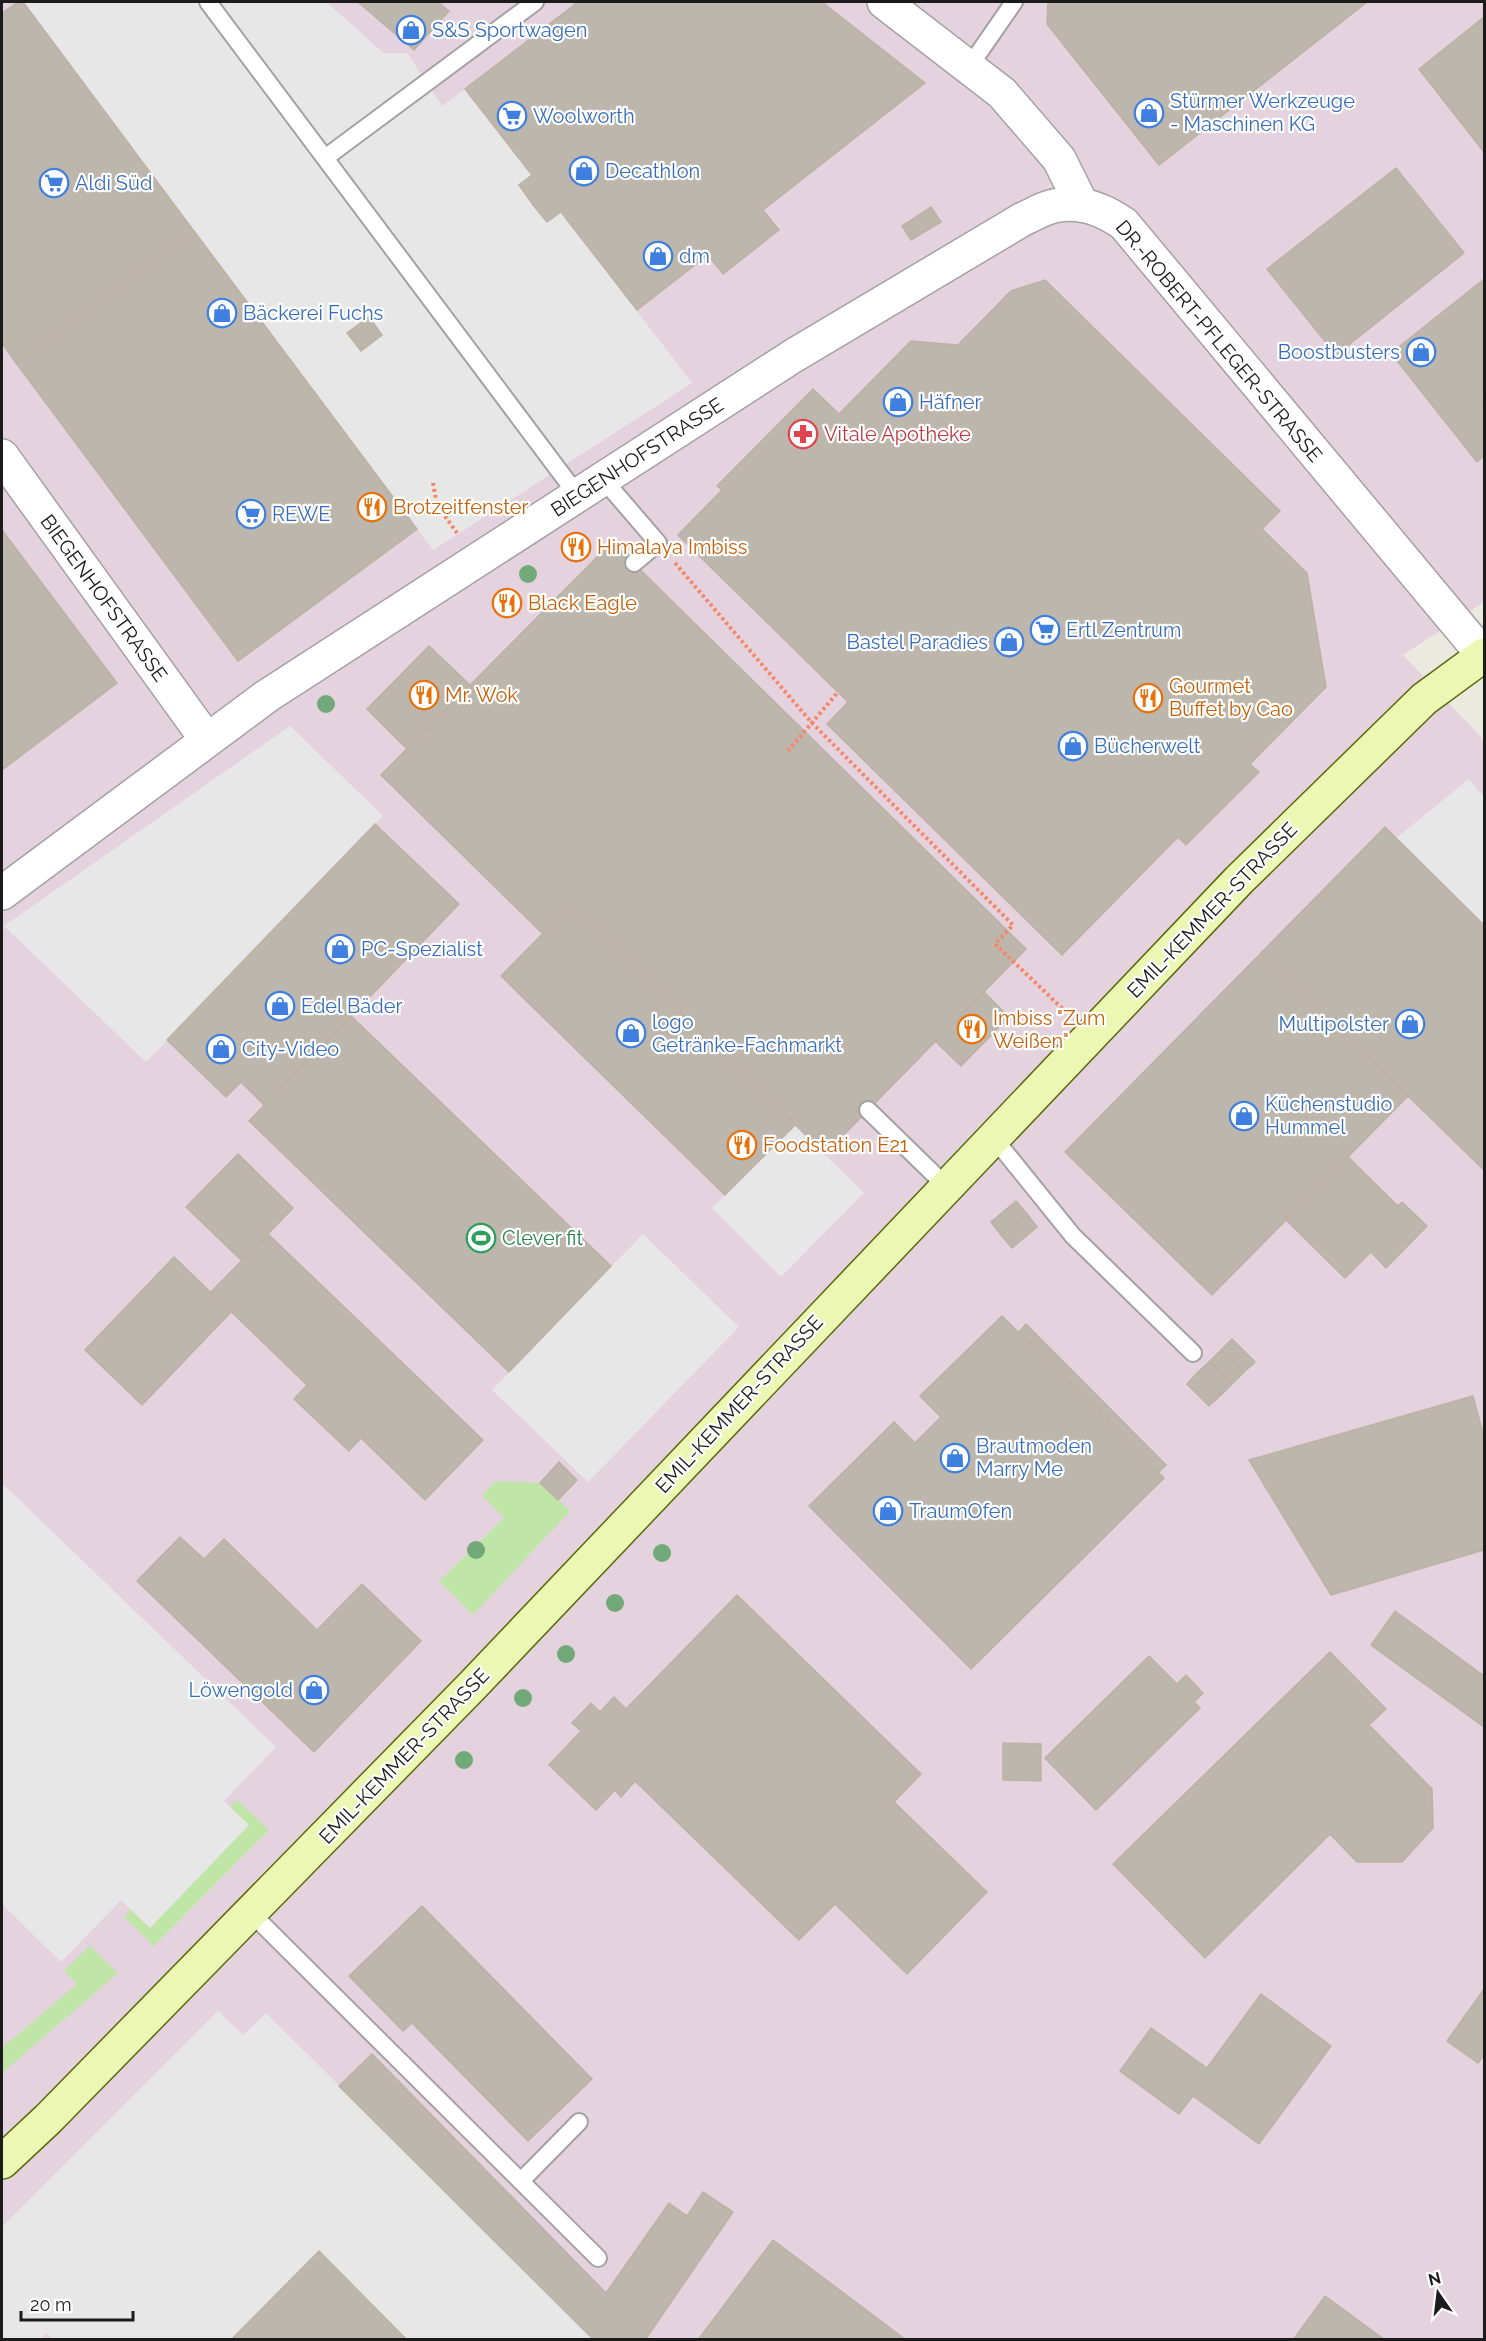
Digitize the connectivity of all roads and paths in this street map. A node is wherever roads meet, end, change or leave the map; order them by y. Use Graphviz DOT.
graph roads {
  1 [pos="208,2"];
  2 [pos="535,2"];
  3 [pos="884,2"];
  4 [pos="1014,2"];
  5 [pos="969,67"];
  6 [pos="325,158"];
  7 [pos="1082,205"];
  8 [pos="2,456"];
  9 [pos="433,483"];
  10 [pos="591,487"];
  11 [pos="658,543"];
  12 [pos="476,561"];
  13 [pos="634,564"];
  14 [pos="1484,656"];
  15 [pos="838,692"];
  16 [pos="812,723"];
  17 [pos="207,740"];
  18 [pos="788,751"];
  19 [pos="2,893"];
  20 [pos="1090,1036"];
  21 [pos="868,1110"];
  22 [pos="993,1137"];
  23 [pos="947,1187"];
  24 [pos="1193,1353"];
  25 [pos="251,1913"];
  26 [pos="579,2122"];
  27 [pos="2,2162"];
  28 [pos="521,2181"];
  29 [pos="598,2258"];
  1 -- 6 [label="lane"];
  2 -- 6 [label="lane"];
  3 -- 5 [label="street"];
  4 -- 5 [label="lane"];
  5 -- 7 [label="street"];
  6 -- 10 [label="lane"];
  7 -- 10 [label="street, BIEGENHOFSTRASSE"];
  7 -- 14 [label="street, DR.-ROBERT-PFLEGER-STRASSE"];
  8 -- 17 [label="street, BIEGENHOFSTRASSE"];
  9 -- 12 [label="path"];
  10 -- 11 [label="lane"];
  10 -- 12 [label="street, BIEGENHOFSTRASSE"];
  11 -- 13 [label="lane"];
  11 -- 16 [label="path"];
  12 -- 17 [label="street, BIEGENHOFSTRASSE"];
  14 -- 20 [label="street, EMIL-KEMMER-STRASSE"];
  15 -- 16 [label="path"];
  16 -- 18 [label="path"];
  16 -- 20 [label="path"];
  17 -- 19 [label="street, BIEGENHOFSTRASSE"];
  20 -- 22 [label="street, EMIL-KEMMER-STRASSE"];
  21 -- 23 [label="lane"];
  22 -- 23 [label="street, EMIL-KEMMER-STRASSE"];
  22 -- 24 [label="lane"];
  23 -- 25 [label="street, EMIL-KEMMER-STRASSE"];
  25 -- 27 [label="street, EMIL-KEMMER-STRASSE"];
  25 -- 28 [label="lane"];
  26 -- 28 [label="lane"];
  28 -- 29 [label="lane"];
}
